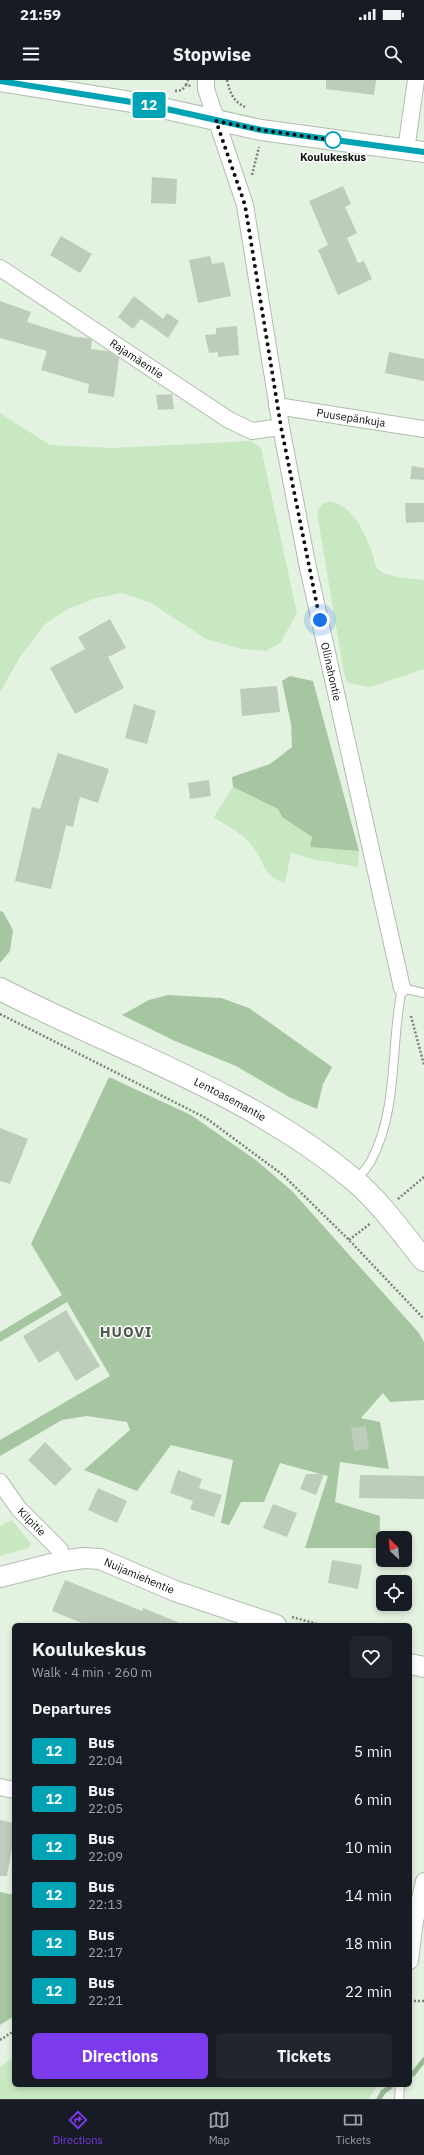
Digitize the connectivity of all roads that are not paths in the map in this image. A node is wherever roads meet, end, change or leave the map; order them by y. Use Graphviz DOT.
graph roads {
  1 [pos="416,80"];
  2 [pos="11,82"];
  3 [pos="206,84"];
  4 [pos="216,121"];
  5 [pos="415,151"];
  6 [pos="0,268"];
  7 [pos="277,406"];
  8 [pos="281,427"];
  9 [pos="424,429"];
  10 [pos="402,988"];
  11 [pos="0,989"];
  12 [pos="424,993"];
  13 [pos="355,1181"];
  14 [pos="424,1260"];
  15 [pos="0,1482"];
  16 [pos="63,1561"];
  17 [pos="0,1577"];
  18 [pos="270,1623"];
  19 [pos="412,1665"];
  20 [pos="424,1668"];
  21 [pos="0,1788"];
  22 [pos="12,1790"];
  23 [pos="424,1881"];
  24 [pos="412,1946"];
  25 [pos="400,2087"];
  26 [pos="399,2099"];
  1 -- 5 [label="street"];
  2 -- 4 [label="street"];
  3 -- 4 [label="street, Ollinahontie"];
  4 -- 5 [label="street"];
  4 -- 7 [label="street, Ollinahontie"];
  6 -- 8 [label="street, Rajamäentie"];
  7 -- 8 [label="street, Ollinahontie"];
  7 -- 9 [label="street, Puusepänkuja"];
  8 -- 10 [label="street, Ollinahontie"];
  10 -- 12 [label="lane"];
  10 -- 13 [label="lane"];
  11 -- 13 [label="main road, Lentoasemantie"];
  13 -- 14 [label="main road, Lentoasemantie"];
  15 -- 16 [label="street, Kilpitie"];
  16 -- 17 [label="street, Nuijamiehentie"];
  16 -- 18 [label="street, Nuijamiehentie"];
  19 -- 20 [label="street"];
  21 -- 22 [label="street"];
  23 -- 24 [label="street"];
  25 -- 26 [label="lane"];
}
